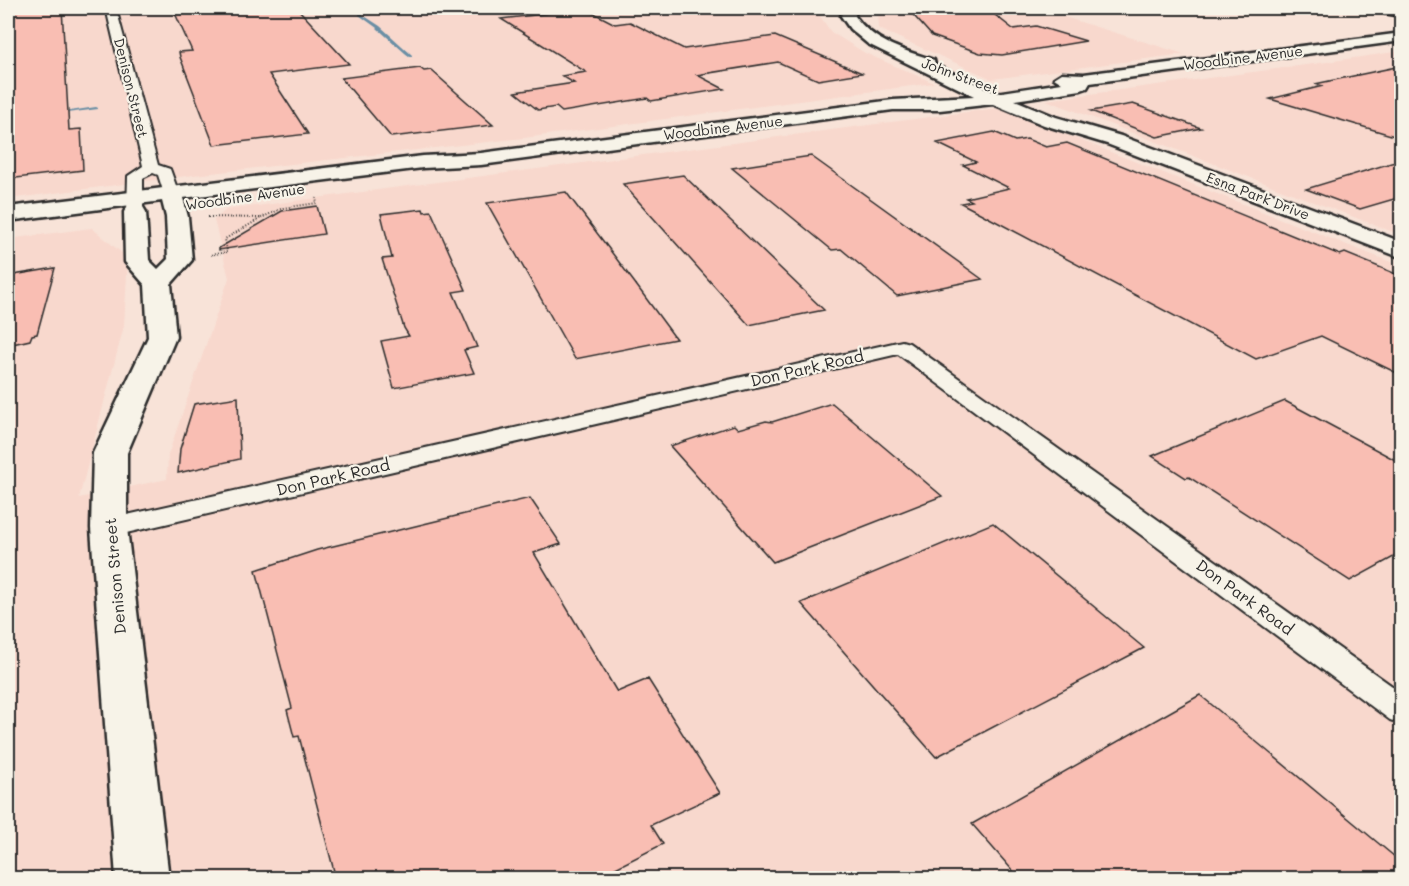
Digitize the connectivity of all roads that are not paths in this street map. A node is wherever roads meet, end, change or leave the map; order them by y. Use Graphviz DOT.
graph roads {
  1 [pos="111,8"];
  2 [pos="850,8"];
  3 [pos="1401,37"];
  4 [pos="909,57"];
  5 [pos="1084,80"];
  6 [pos="970,89"];
  7 [pos="991,92"];
  8 [pos="1011,95"];
  9 [pos="893,105"];
  10 [pos="1114,140"];
  11 [pos="152,168"];
  12 [pos="173,200"];
  13 [pos="136,205"];
  14 [pos="8,214"];
  15 [pos="8,228"];
  16 [pos="1401,251"];
  17 [pos="158,283"];
  18 [pos="109,528"];
  19 [pos="1401,711"];
  20 [pos="142,879"];
  1 -- 11 [label="street, Denison Street"];
  2 -- 4 [label="main road, John Street"];
  3 -- 5 [label="main road, Woodbine Avenue"];
  4 -- 6 [label="main road, John Street"];
  4 -- 7 [label="main road, John Street"];
  5 -- 7 [label="main road, Woodbine Avenue"];
  5 -- 8 [label="main road, Woodbine Avenue"];
  6 -- 7 [label="main road, John Street"];
  6 -- 9 [label="main road, Woodbine Avenue"];
  7 -- 8 [label="main road, Woodbine Avenue"];
  7 -- 9 [label="main road, Woodbine Avenue"];
  7 -- 10 [label="main road, Esna Park Drive"];
  8 -- 10 [label="main road, Esna Park Drive"];
  9 -- 12 [label="main road, Woodbine Avenue"];
  10 -- 16 [label="main road, Esna Park Drive"];
  11 -- 12 [label="street, Denison Street"];
  11 -- 13 [label="street"];
  12 -- 13 [label="main road, Woodbine Avenue"];
  12 -- 17 [label="main road, Denison Street"];
  13 -- 14 [label="main road, Woodbine Avenue"];
  13 -- 15 [label="main road, Woodbine Avenue"];
  13 -- 17 [label="main road"];
  17 -- 18 [label="main road, Denison Street"];
  18 -- 19 [label="street, Don Park Road"];
  18 -- 20 [label="main road, Denison Street"];
}
